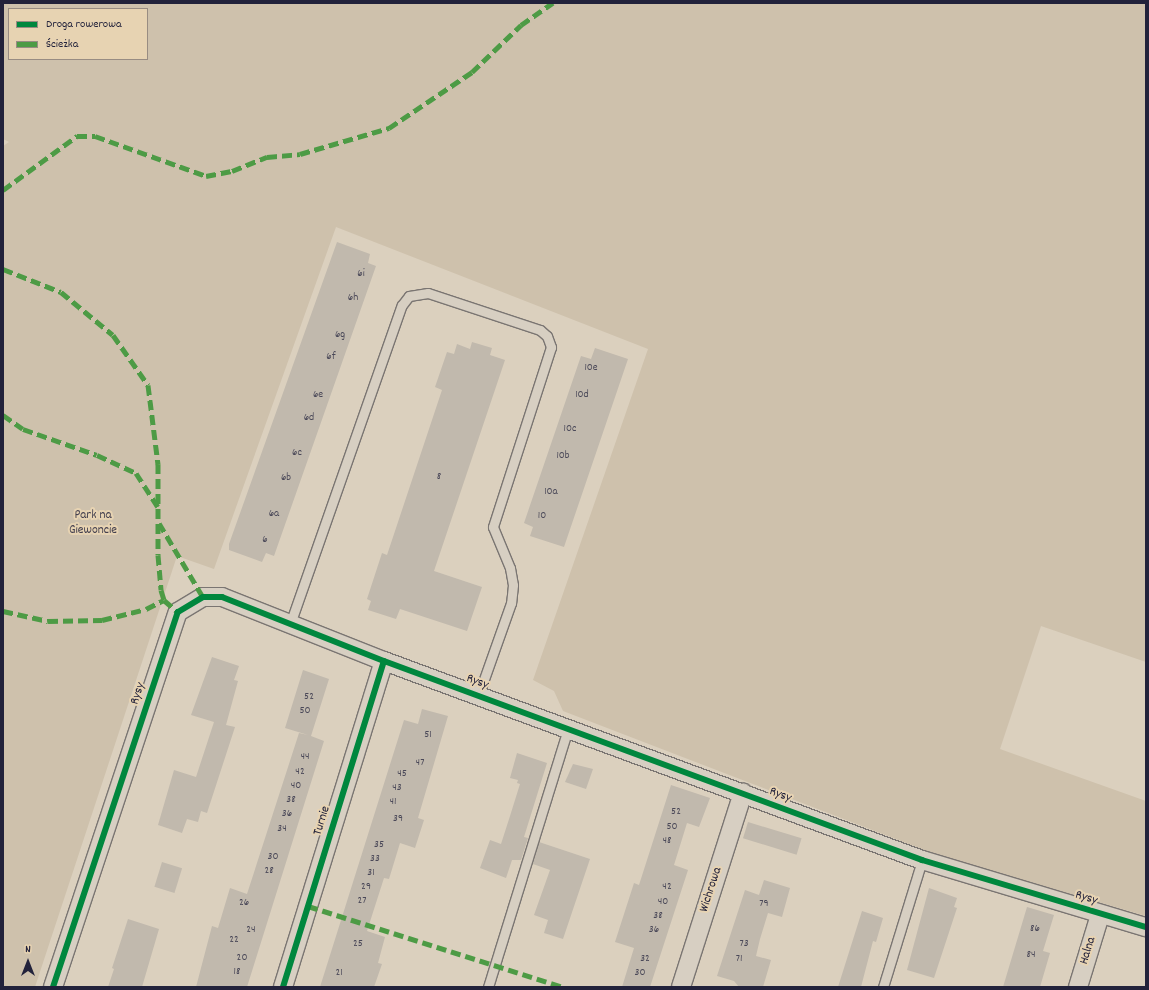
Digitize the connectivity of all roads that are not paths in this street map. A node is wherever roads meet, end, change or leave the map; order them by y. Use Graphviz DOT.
graph roads {
  1 [pos="290,624"];
  2 [pos="384,661"];
  3 [pos="478,696"];
  4 [pos="568,729"];
  5 [pos="743,793"];
  6 [pos="922,860"];
  7 [pos="1100,915"];
  8 [pos="1146,928"];
  9 [pos="53,987"];
  10 [pos="283,987"];
  11 [pos="488,987"];
  12 [pos="681,987"];
  13 [pos="883,987"];
  14 [pos="1078,987"];
  1 -- 2 [label="street, Rysy"];
  1 -- 3 [label="lane"];
  1 -- 9 [label="street, Rysy"];
  2 -- 3 [label="street, Rysy"];
  2 -- 10 [label="street, Turnie"];
  3 -- 4 [label="street, Rysy"];
  4 -- 5 [label="street, Rysy"];
  4 -- 11 [label="lane"];
  5 -- 6 [label="street, Rysy"];
  5 -- 12 [label="street, Wichrowa"];
  6 -- 7 [label="street, Rysy"];
  6 -- 13 [label="lane"];
  7 -- 8 [label="street, Rysy"];
  7 -- 14 [label="street, Halna"];
}
